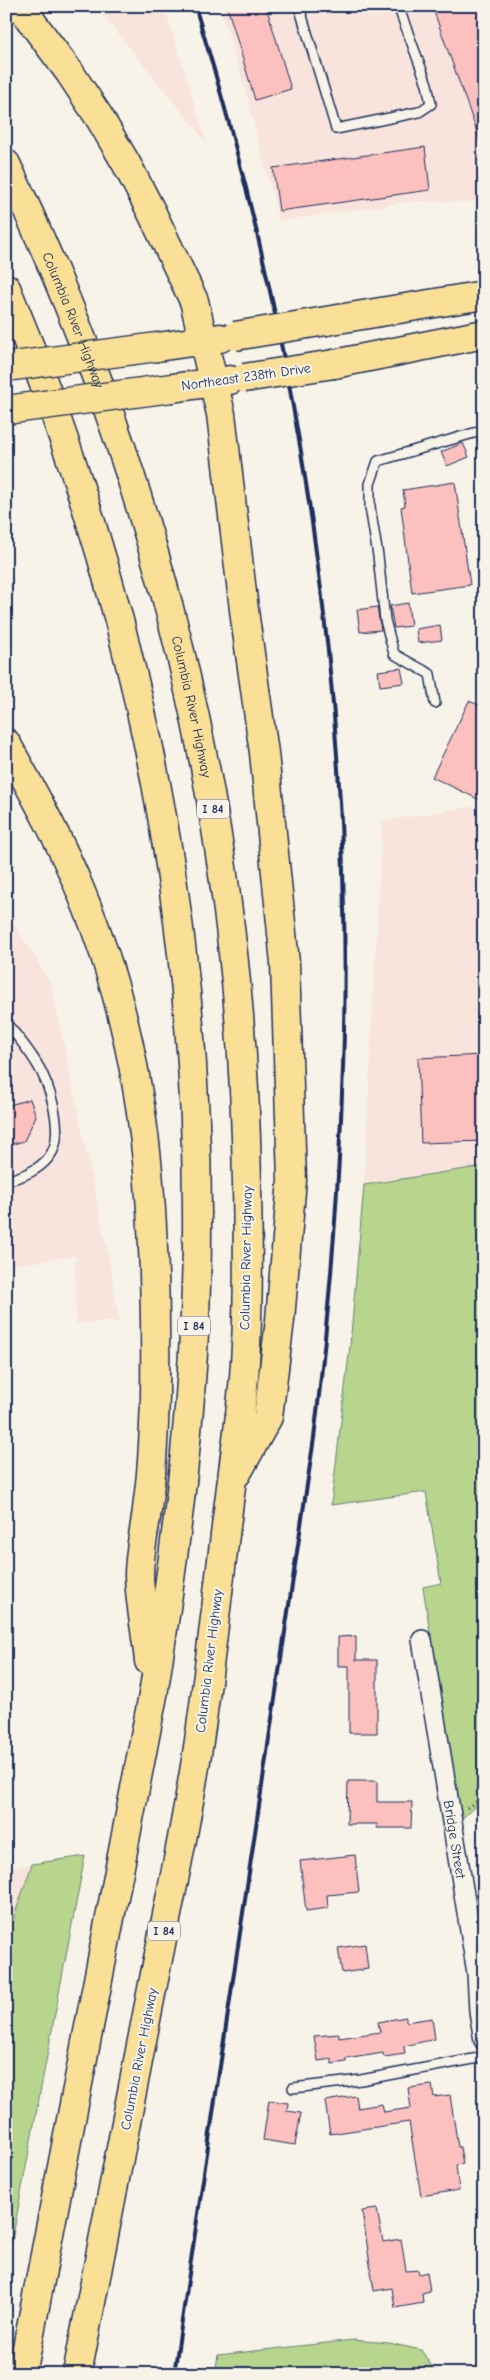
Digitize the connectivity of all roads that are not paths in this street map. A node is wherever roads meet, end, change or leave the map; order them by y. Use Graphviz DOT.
graph roads {
  1 [pos="20,6"];
  2 [pos="299,6"];
  3 [pos="398,6"];
  4 [pos="6,164"];
  5 [pos="6,288"];
  6 [pos="484,295"];
  7 [pos="484,334"];
  8 [pos="203,341"];
  9 [pos="6,367"];
  10 [pos="213,382"];
  11 [pos="6,410"];
  12 [pos="484,430"];
  13 [pos="435,703"];
  14 [pos="6,743"];
  15 [pos="6,1023"];
  16 [pos="6,1182"];
  17 [pos="231,1485"];
  18 [pos="422,1640"];
  19 [pos="153,1695"];
  20 [pos="482,2012"];
  21 [pos="484,2040"];
  22 [pos="484,2058"];
  23 [pos="293,2088"];
  24 [pos="22,2374"];
  25 [pos="77,2374"];
  1 -- 8 [label="highway"];
  2 -- 3 [label="lane"];
  4 -- 17 [label="highway, Columbia River Highway / I 84"];
  5 -- 19 [label="highway, I 84"];
  6 -- 8 [label="highway, bridge"];
  7 -- 10 [label="highway, Northeast 238th Drive, bridge"];
  8 -- 9 [label="highway, bridge"];
  8 -- 10 [label="highway"];
  10 -- 11 [label="highway, Northeast 238th Drive, bridge"];
  10 -- 17 [label="highway"];
  12 -- 13 [label="lane"];
  14 -- 19 [label="highway"];
  15 -- 16 [label="lane"];
  17 -- 25 [label="highway, Columbia River Highway / I 84"];
  18 -- 20 [label="street, Bridge Street"];
  19 -- 24 [label="highway, I 84"];
  20 -- 21 [label="street, Bridge Street"];
  22 -- 23 [label="lane"];
}
